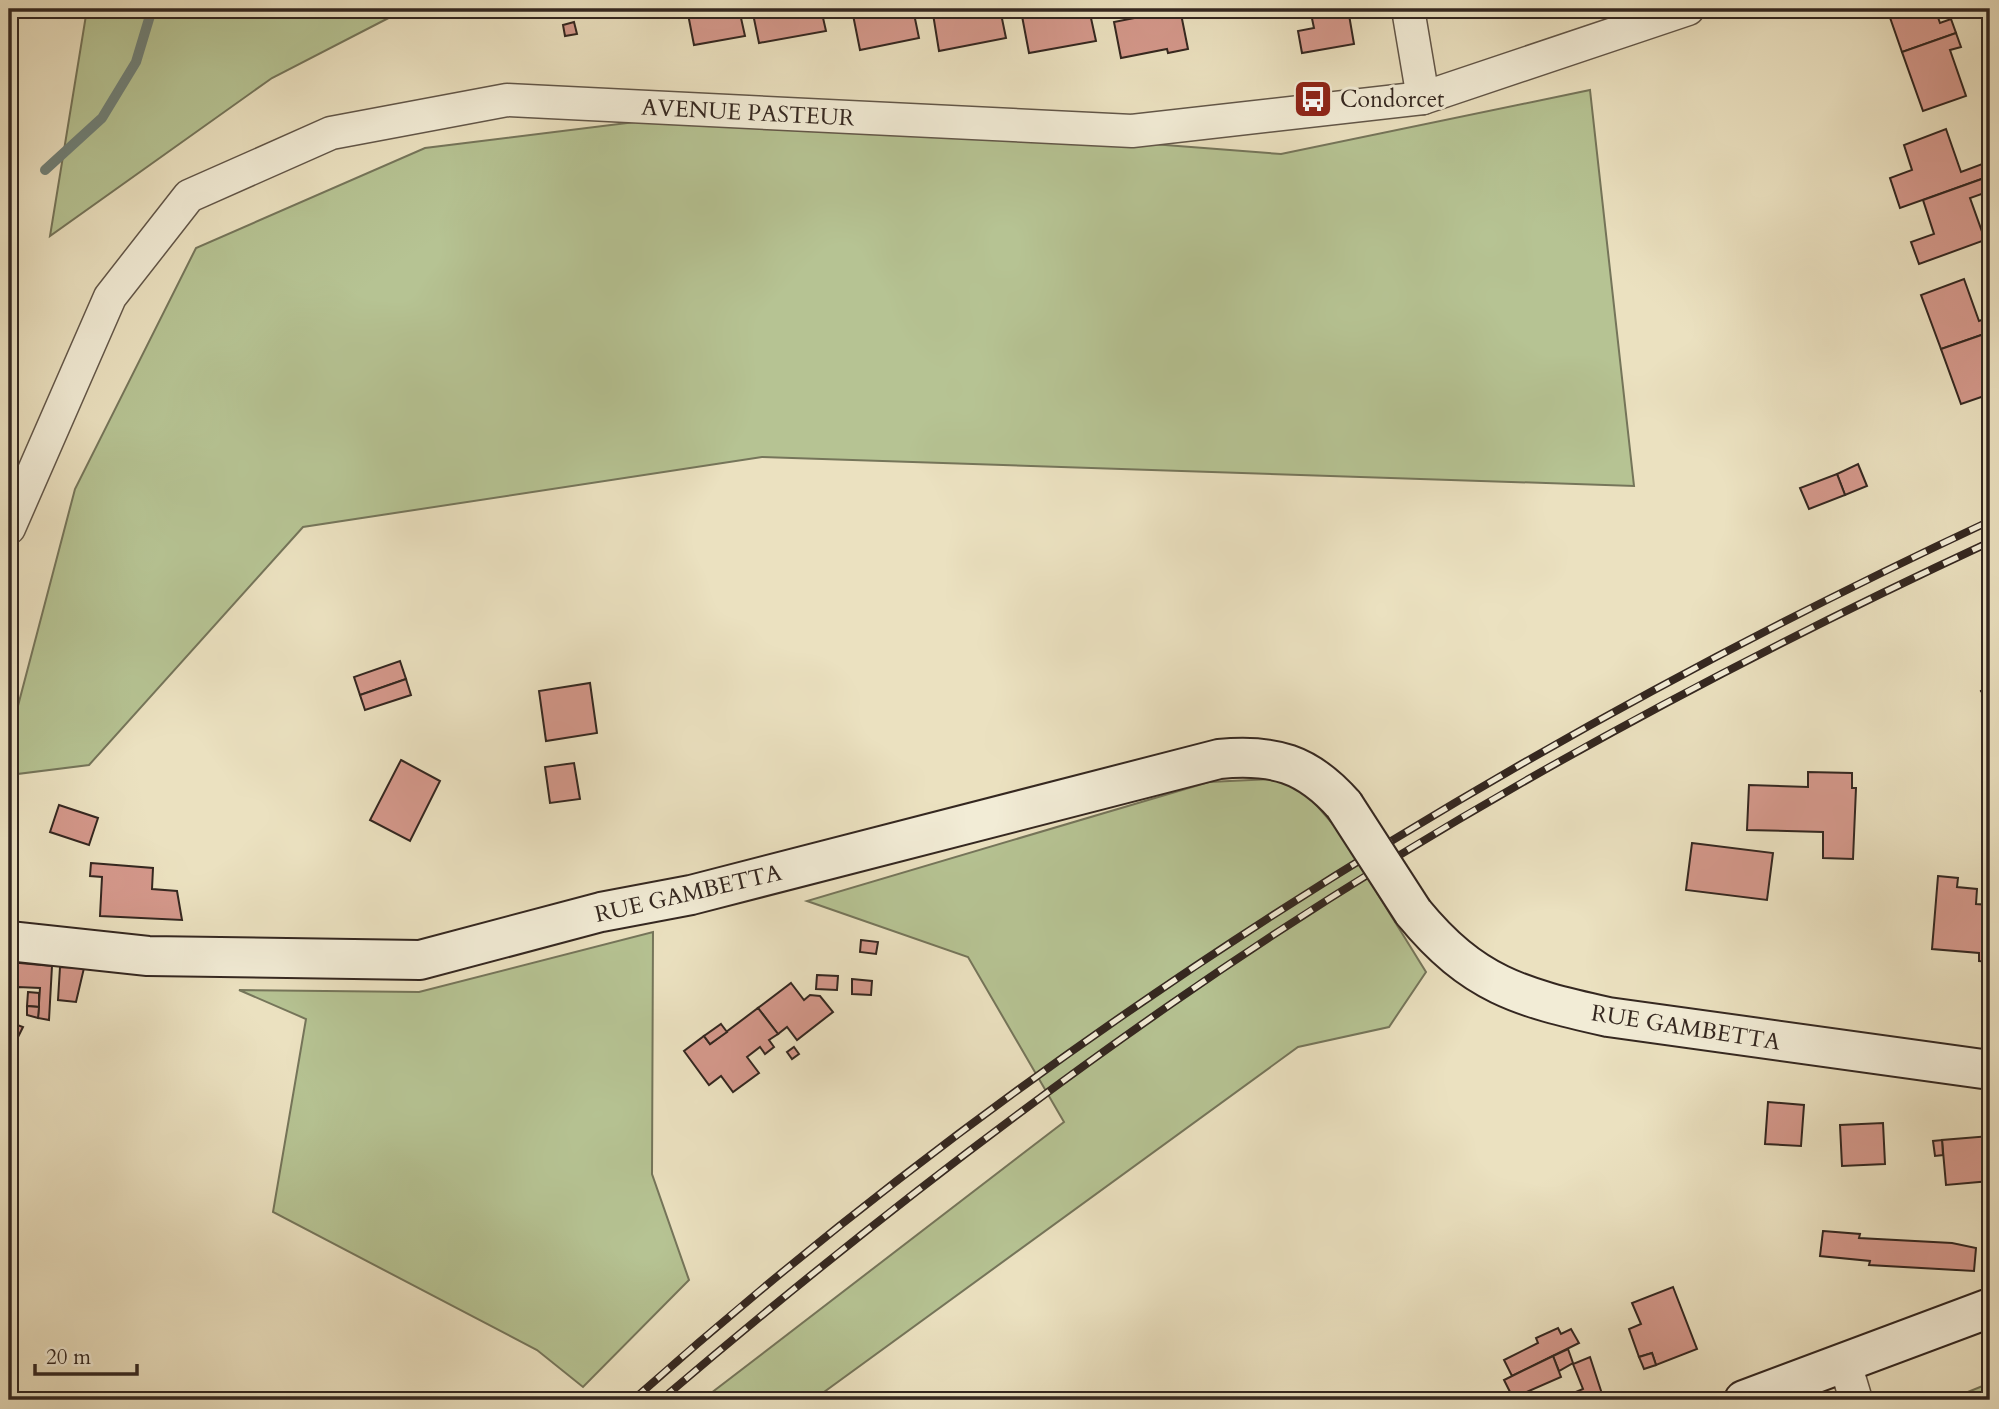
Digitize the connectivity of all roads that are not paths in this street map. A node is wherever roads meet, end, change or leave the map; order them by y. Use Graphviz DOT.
graph roads {
  1 [pos="1408,9"];
  2 [pos="1688,9"];
  3 [pos="1423,98"];
  4 [pos="9,528"];
  5 [pos="9,941"];
  6 [pos="1990,1070"];
  7 [pos="1990,1308"];
  8 [pos="1844,1360"];
  9 [pos="1744,1400"];
  10 [pos="1856,1400"];
  1 -- 3 [label="street"];
  2 -- 3 [label="street, AVENUE PASTEUR"];
  3 -- 4 [label="street, AVENUE PASTEUR"];
  5 -- 6 [label="street, RUE GAMBETTA, bridge"];
  7 -- 8 [label="street"];
  8 -- 9 [label="street"];
  8 -- 10 [label="street"];
}
